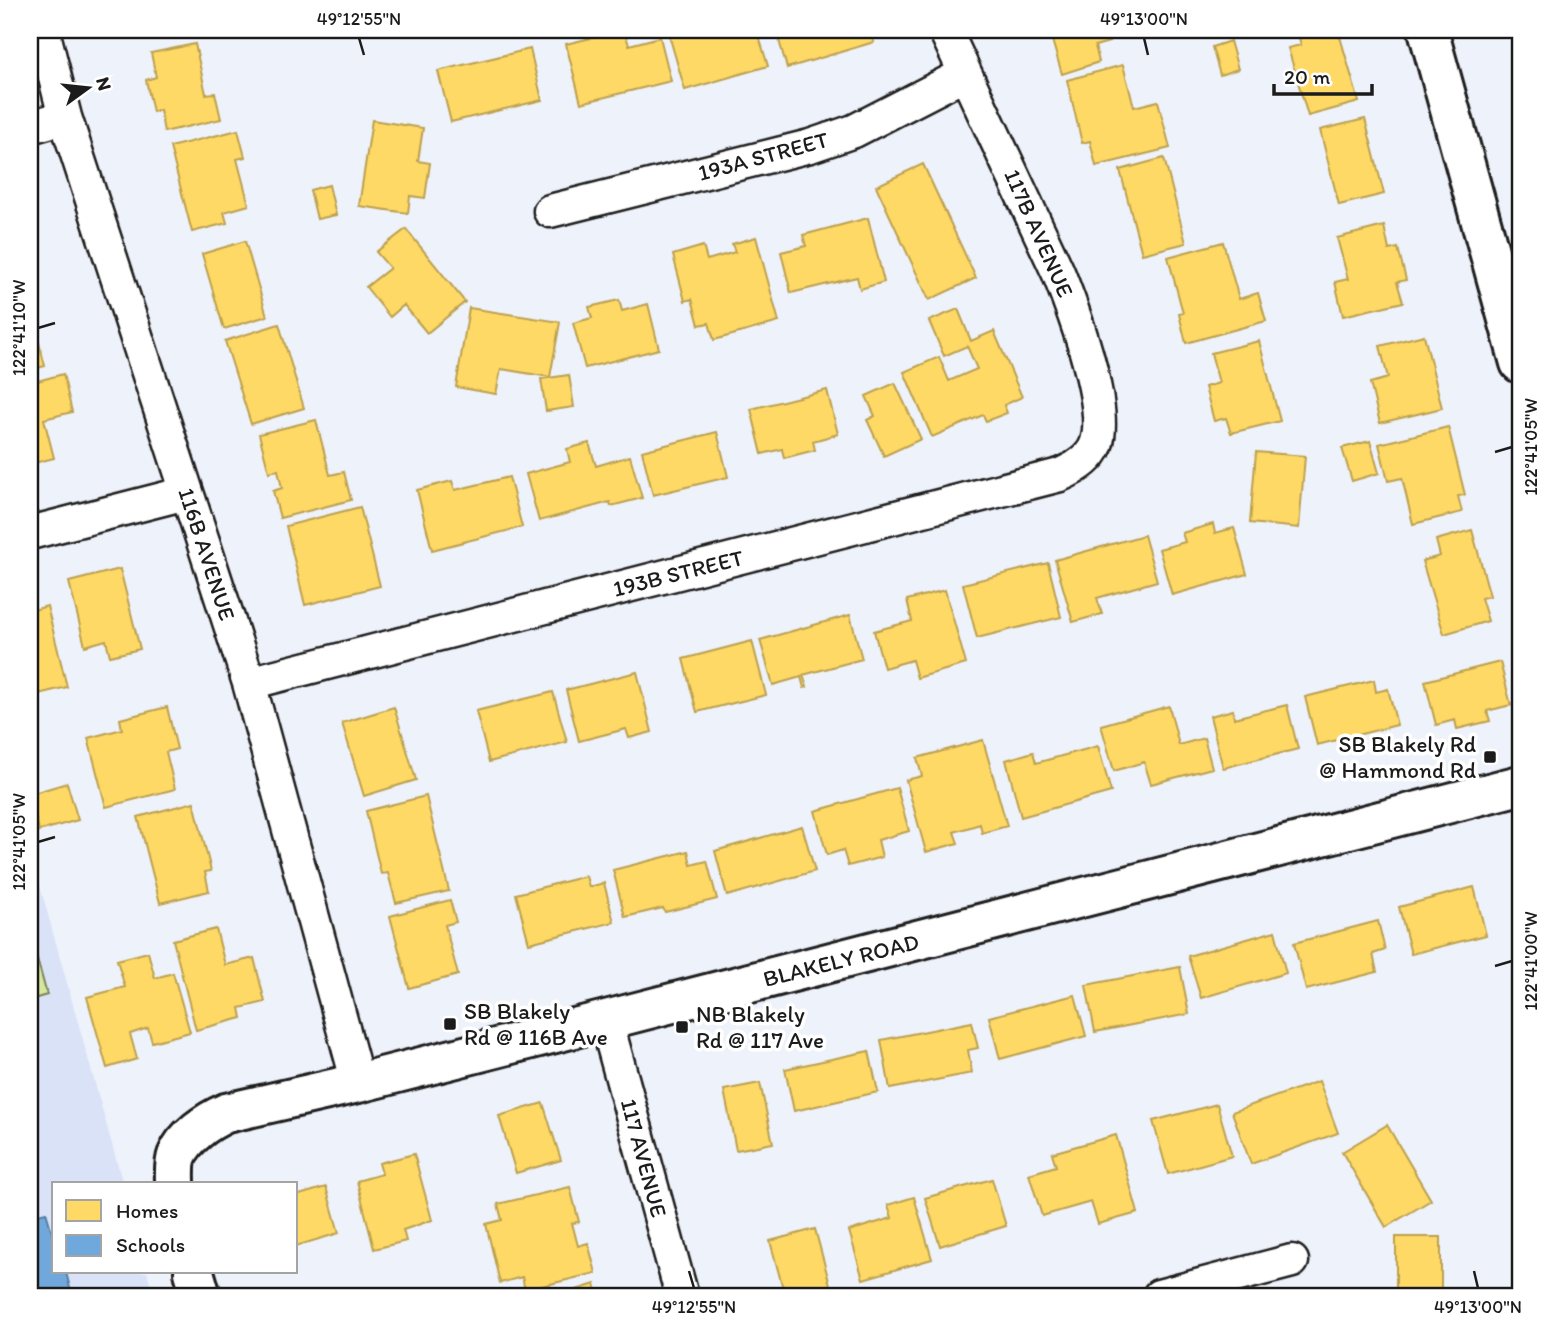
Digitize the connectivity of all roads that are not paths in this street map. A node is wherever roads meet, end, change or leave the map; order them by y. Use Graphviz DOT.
graph roads {
  1 [pos="43,30"];
  2 [pos="945,30"];
  3 [pos="1428,30"];
  4 [pos="965,74"];
  5 [pos="65,117"];
  6 [pos="30,127"];
  7 [pos="551,211"];
  8 [pos="1520,363"];
  9 [pos="1096,446"];
  10 [pos="186,493"];
  11 [pos="30,533"];
  12 [pos="249,683"];
  13 [pos="1520,785"];
  14 [pos="606,1020"];
  15 [pos="358,1083"];
  16 [pos="176,1170"];
  17 [pos="1293,1261"];
  18 [pos="195,1274"];
  19 [pos="201,1296"];
  20 [pos="682,1296"];
  21 [pos="1160,1296"];
  1 -- 5 [label="street, 116B AVENUE"];
  2 -- 4 [label="street, 117B AVENUE"];
  3 -- 8 [label="street"];
  4 -- 7 [label="street, 193A STREET"];
  4 -- 9 [label="street, 117B AVENUE"];
  5 -- 6 [label="street"];
  5 -- 10 [label="street, 116B AVENUE"];
  9 -- 12 [label="street, 193B STREET"];
  10 -- 11 [label="street"];
  10 -- 12 [label="street, 116B AVENUE"];
  12 -- 15 [label="street, 116B AVENUE"];
  13 -- 14 [label="street, BLAKELY ROAD"];
  14 -- 15 [label="street, BLAKELY ROAD"];
  14 -- 20 [label="street, 117 AVENUE"];
  15 -- 16 [label="street, BLAKELY ROAD"];
  17 -- 21 [label="street"];
  18 -- 19 [label="street"];
}
